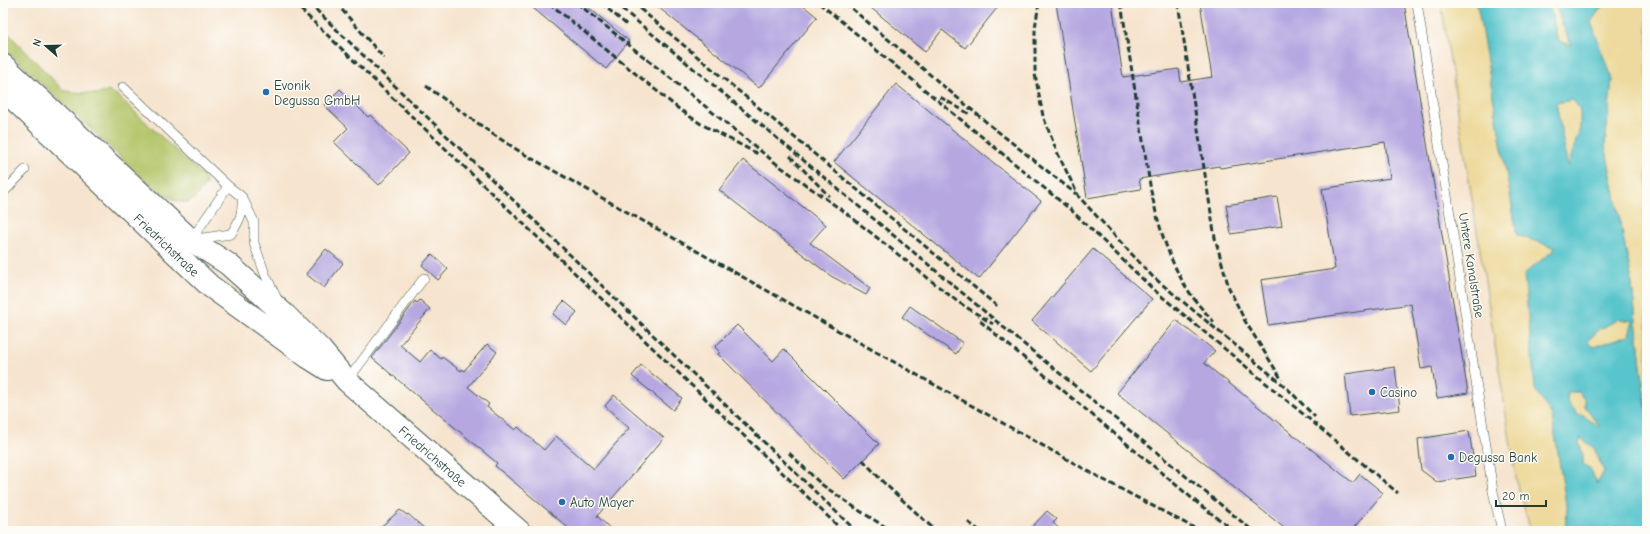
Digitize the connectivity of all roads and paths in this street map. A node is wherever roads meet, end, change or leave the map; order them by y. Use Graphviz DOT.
graph roads {
  1 [pos="1417,3"];
  2 [pos="3,65"];
  3 [pos="123,87"];
  4 [pos="3,89"];
  5 [pos="25,170"];
  6 [pos="228,186"];
  7 [pos="3,193"];
  8 [pos="242,197"];
  9 [pos="191,240"];
  10 [pos="424,278"];
  11 [pos="285,315"];
  12 [pos="347,381"];
  13 [pos="519,531"];
  14 [pos="1502,531"];
  1 -- 14 [label="lane, Untere Kanalstraße"];
  2 -- 9 [label="main road, Friedrichstraße"];
  3 -- 6 [label="lane"];
  4 -- 12 [label="main road, Friedrichstraße"];
  5 -- 7 [label="lane"];
  6 -- 8 [label="lane"];
  6 -- 9 [label="lane"];
  8 -- 9 [label="lane"];
  8 -- 11 [label="lane"];
  9 -- 11 [label="main road, Friedrichstraße"];
  10 -- 12 [label="lane"];
  11 -- 12 [label="main road, Friedrichstraße"];
  12 -- 13 [label="main road, Friedrichstraße"];
}
